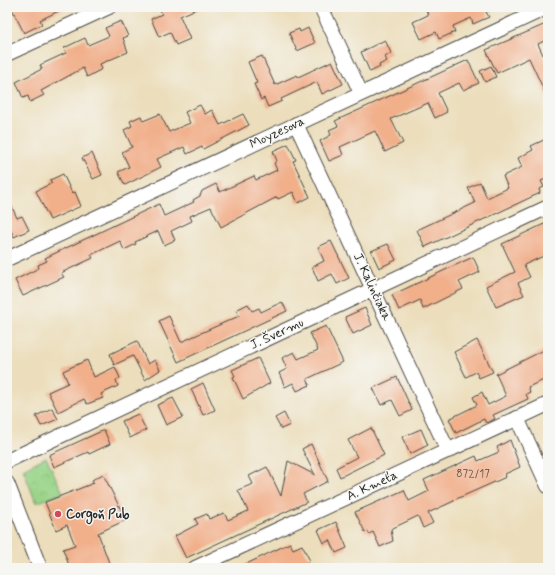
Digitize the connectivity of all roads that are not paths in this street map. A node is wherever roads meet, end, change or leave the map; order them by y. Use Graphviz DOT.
graph roads {
  1 [pos="109,7"];
  2 [pos="321,7"];
  3 [pos="548,7"];
  4 [pos="7,54"];
  5 [pos="361,93"];
  6 [pos="296,124"];
  7 [pos="548,207"];
  8 [pos="7,259"];
  9 [pos="373,289"];
  10 [pos="548,404"];
  11 [pos="517,418"];
  12 [pos="448,451"];
  13 [pos="7,461"];
  14 [pos="7,483"];
  15 [pos="548,486"];
  16 [pos="40,568"];
  17 [pos="195,568"];
  1 -- 4 [label="street"];
  2 -- 5 [label="street"];
  3 -- 5 [label="street, Moyzesova"];
  5 -- 6 [label="street, Moyzesova"];
  6 -- 8 [label="street, Moyzesova"];
  6 -- 9 [label="street, J. Kalinčiaka"];
  7 -- 9 [label="street, J. Švermu"];
  9 -- 12 [label="street, J. Kalinčiaka"];
  9 -- 13 [label="street, J. Švermu"];
  10 -- 11 [label="street, A. Kmeťa"];
  11 -- 12 [label="street, A. Kmeťa"];
  11 -- 15 [label="street"];
  12 -- 17 [label="street, A. Kmeťa"];
  14 -- 16 [label="street"];
}
